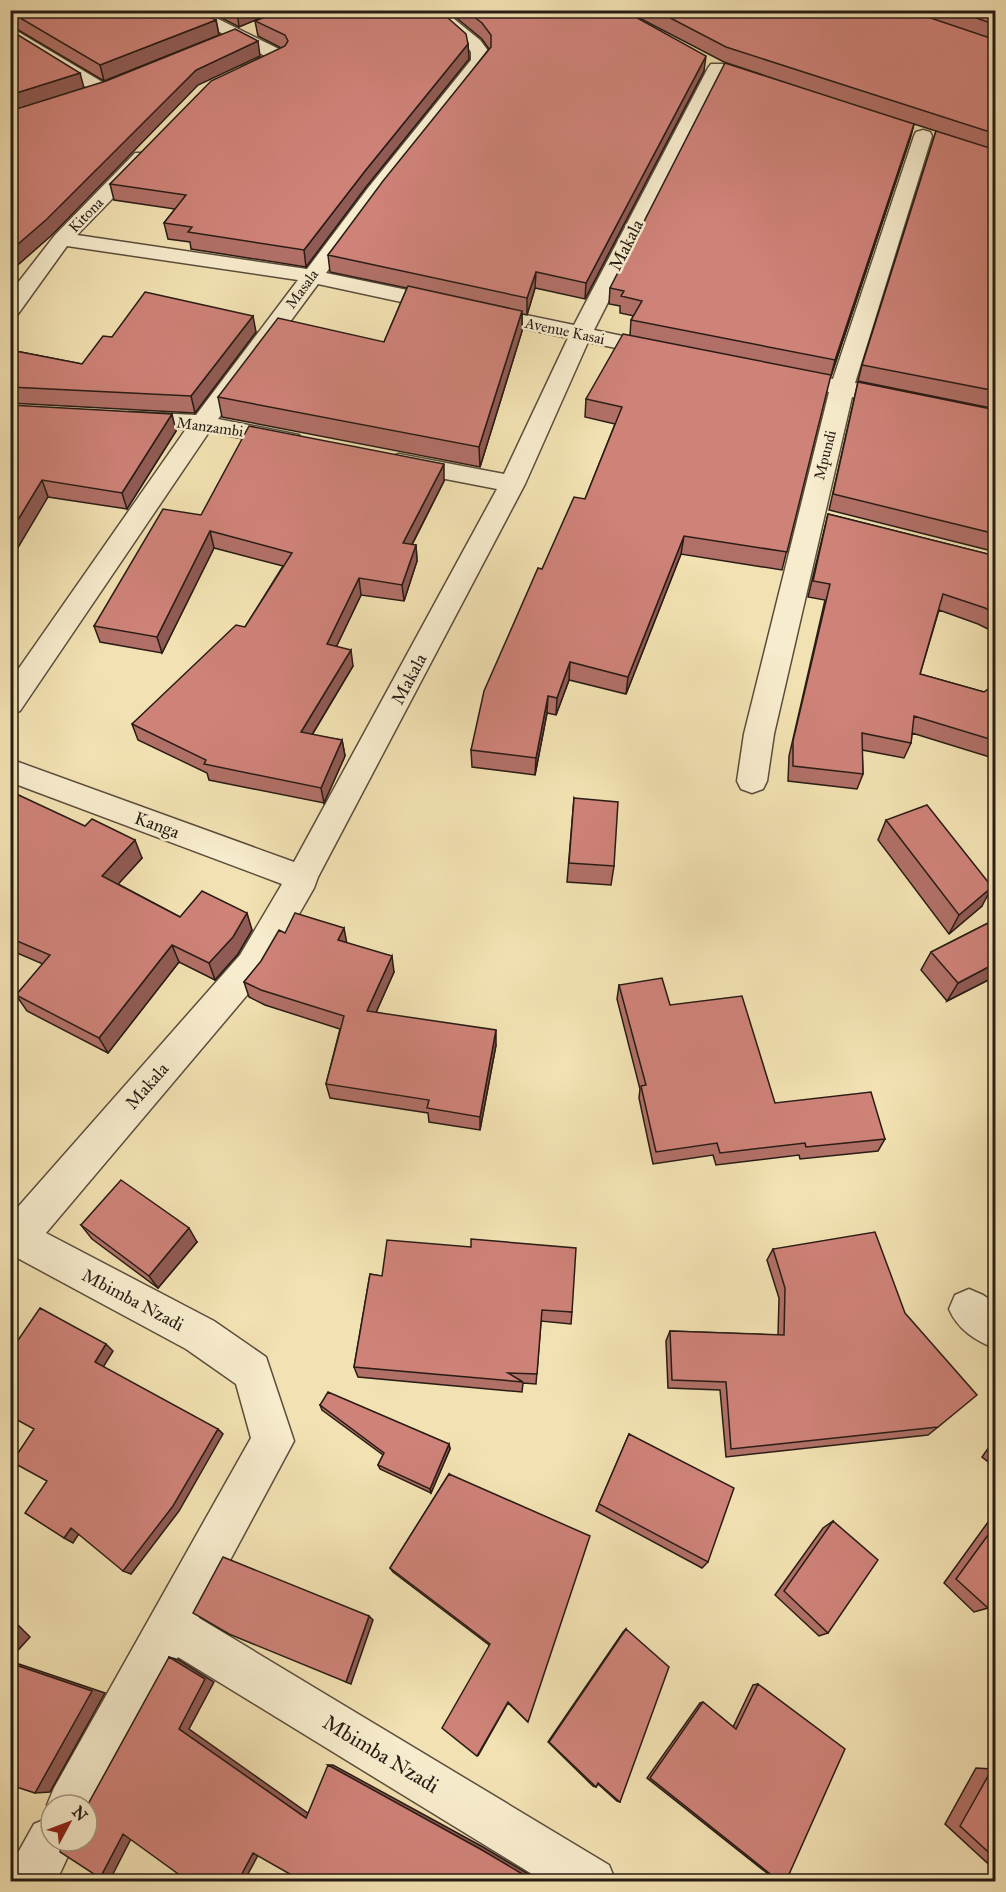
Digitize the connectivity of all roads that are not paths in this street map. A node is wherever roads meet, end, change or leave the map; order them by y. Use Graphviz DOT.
graph roads {
  1 [pos="186,10"];
  2 [pos="432,10"];
  3 [pos="260,27"];
  4 [pos="10,32"];
  5 [pos="238,35"];
  6 [pos="218,43"];
  7 [pos="721,69"];
  8 [pos="124,81"];
  9 [pos="227,81"];
  10 [pos="103,90"];
  11 [pos="83,96"];
  12 [pos="922,136"];
  13 [pos="158,140"];
  14 [pos="62,239"];
  15 [pos="10,274"];
  16 [pos="38,275"];
  17 [pos="311,276"];
  18 [pos="10,309"];
  19 [pos="580,334"];
  20 [pos="682,355"];
  21 [pos="762,371"];
  22 [pos="842,387"];
  23 [pos="919,403"];
  24 [pos="113,418"];
  25 [pos="203,423"];
  26 [pos="318,446"];
  27 [pos="375,457"];
  28 [pos="512,484"];
  29 [pos="10,704"];
  30 [pos="10,770"];
  31 [pos="752,781"];
  32 [pos="303,879"];
  33 [pos="14,1236"];
  34 [pos="170,1626"];
  35 [pos="78,1793"];
  36 [pos="44,1853"];
  37 [pos="29,1881"];
  38 [pos="592,1881"];
  1 -- 5 [label="street"];
  2 -- 17 [label="street, Masala"];
  3 -- 5 [label="street"];
  4 -- 10 [label="street"];
  5 -- 6 [label="street"];
  5 -- 9 [label="street"];
  7 -- 19 [label="street, Makala"];
  8 -- 10 [label="street"];
  10 -- 11 [label="street"];
  12 -- 22 [label="street, Mpundi"];
  13 -- 14 [label="street, Kitona"];
  14 -- 16 [label="street, Kitona"];
  14 -- 17 [label="street, Avenue Kasai"];
  15 -- 16 [label="street"];
  16 -- 18 [label="street, Kitona"];
  17 -- 19 [label="street, Avenue Kasai"];
  17 -- 25 [label="street, Masala"];
  19 -- 20 [label="street, Avenue Kasai"];
  19 -- 28 [label="street, Makala"];
  21 -- 22 [label="street"];
  22 -- 23 [label="street"];
  22 -- 31 [label="street, Mpundi"];
  24 -- 25 [label="street, Manzambi"];
  25 -- 26 [label="street, Manzambi"];
  25 -- 29 [label="street, Masala"];
  27 -- 28 [label="street"];
  28 -- 32 [label="street, Makala"];
  30 -- 32 [label="street, Kanga"];
  32 -- 33 [label="street, Makala"];
  33 -- 34 [label="street, Mbimba Nzadi"];
  34 -- 35 [label="street"];
  34 -- 38 [label="street, Mbimba Nzadi"];
  36 -- 37 [label="street"];
}
